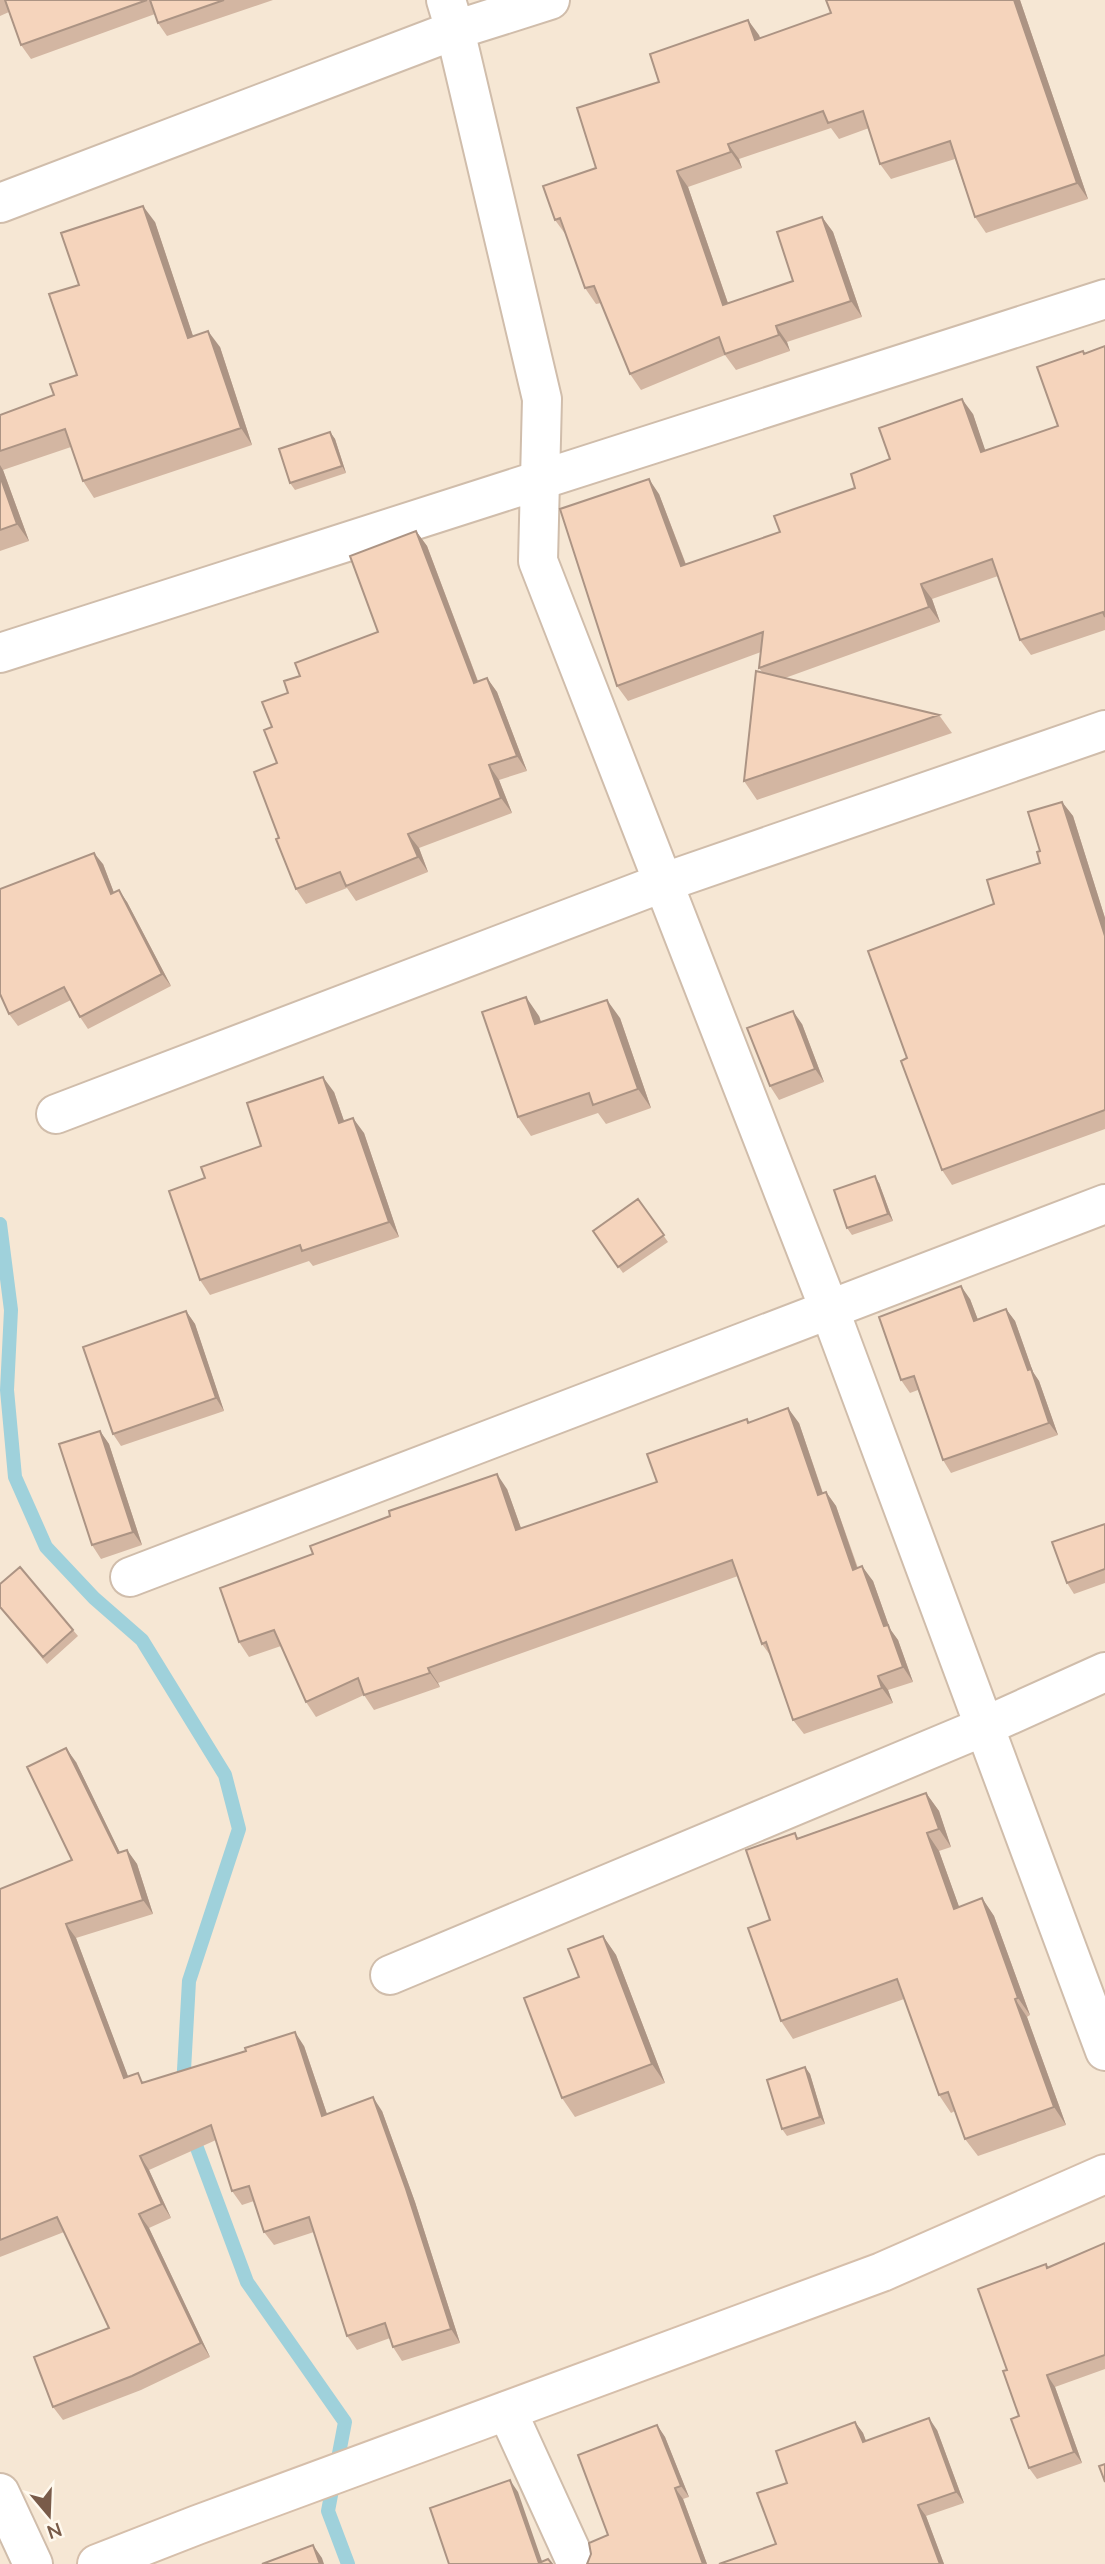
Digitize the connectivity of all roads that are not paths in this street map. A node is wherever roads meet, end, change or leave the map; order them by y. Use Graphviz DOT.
graph roads {
  1 [pos="550,0"];
  2 [pos="451,15"];
  3 [pos="0,203"];
  4 [pos="1105,299"];
  5 [pos="539,480"];
  6 [pos="0,653"];
  7 [pos="1105,730"];
  8 [pos="662,883"];
  9 [pos="56,1114"];
  10 [pos="1105,1205"];
  11 [pos="830,1311"];
  12 [pos="130,1577"];
  13 [pos="1105,1672"];
  14 [pos="983,1727"];
  15 [pos="390,1975"];
  16 [pos="1105,2051"];
  17 [pos="1105,2174"];
  18 [pos="507,2411"];
  19 [pos="0,2493"];
  20 [pos="33,2564"];
  21 [pos="97,2564"];
  22 [pos="577,2564"];
  1 -- 2 [label="street"];
  2 -- 3 [label="street"];
  2 -- 5 [label="street"];
  4 -- 5 [label="street"];
  5 -- 6 [label="street"];
  5 -- 8 [label="street"];
  7 -- 8 [label="street"];
  8 -- 9 [label="street"];
  8 -- 11 [label="street"];
  10 -- 11 [label="street"];
  11 -- 12 [label="street"];
  11 -- 14 [label="street"];
  13 -- 14 [label="street"];
  14 -- 15 [label="street"];
  14 -- 16 [label="street"];
  17 -- 18 [label="street"];
  18 -- 21 [label="street"];
  18 -- 22 [label="street"];
  19 -- 20 [label="street"];
}
